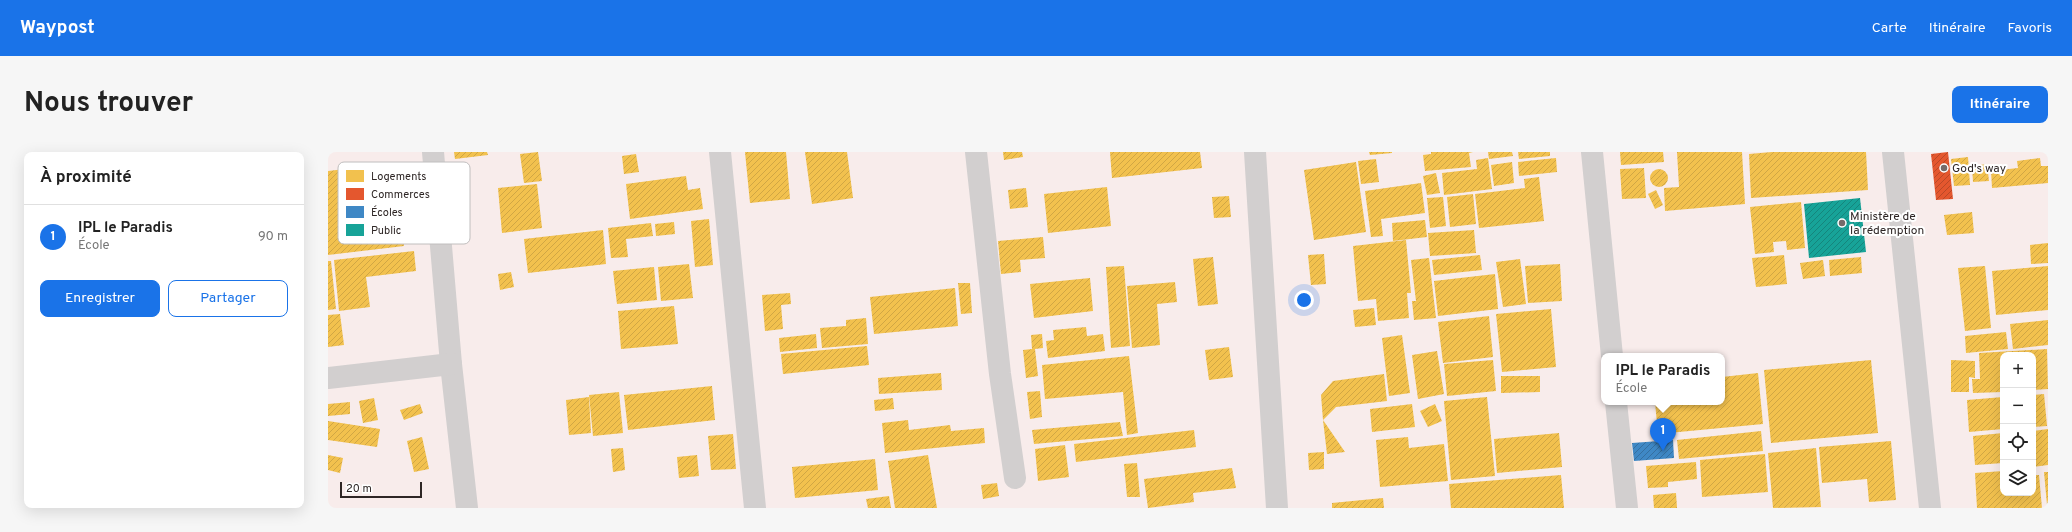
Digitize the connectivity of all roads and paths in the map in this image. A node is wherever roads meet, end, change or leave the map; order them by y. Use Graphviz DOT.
graph roads {
  1 [pos="433,152"];
  2 [pos="720,152"];
  3 [pos="976,152"];
  4 [pos="1255,152"];
  5 [pos="1592,152"];
  6 [pos="1893,152"];
  7 [pos="434,162"];
  8 [pos="441,244"];
  9 [pos="1612,353"];
  10 [pos="451,364"];
  11 [pos="328,378"];
  12 [pos="1616,405"];
  13 [pos="1015,478"];
  14 [pos="467,508"];
  15 [pos="755,508"];
  16 [pos="1277,508"];
  17 [pos="1627,508"];
  18 [pos="1930,508"];
  1 -- 7 [label="street"];
  2 -- 15 [label="street"];
  3 -- 13 [label="street"];
  4 -- 16 [label="street"];
  5 -- 9 [label="street"];
  6 -- 18 [label="street"];
  8 -- 10 [label="street"];
  10 -- 11 [label="street"];
  10 -- 14 [label="street"];
  12 -- 17 [label="street"];
}
